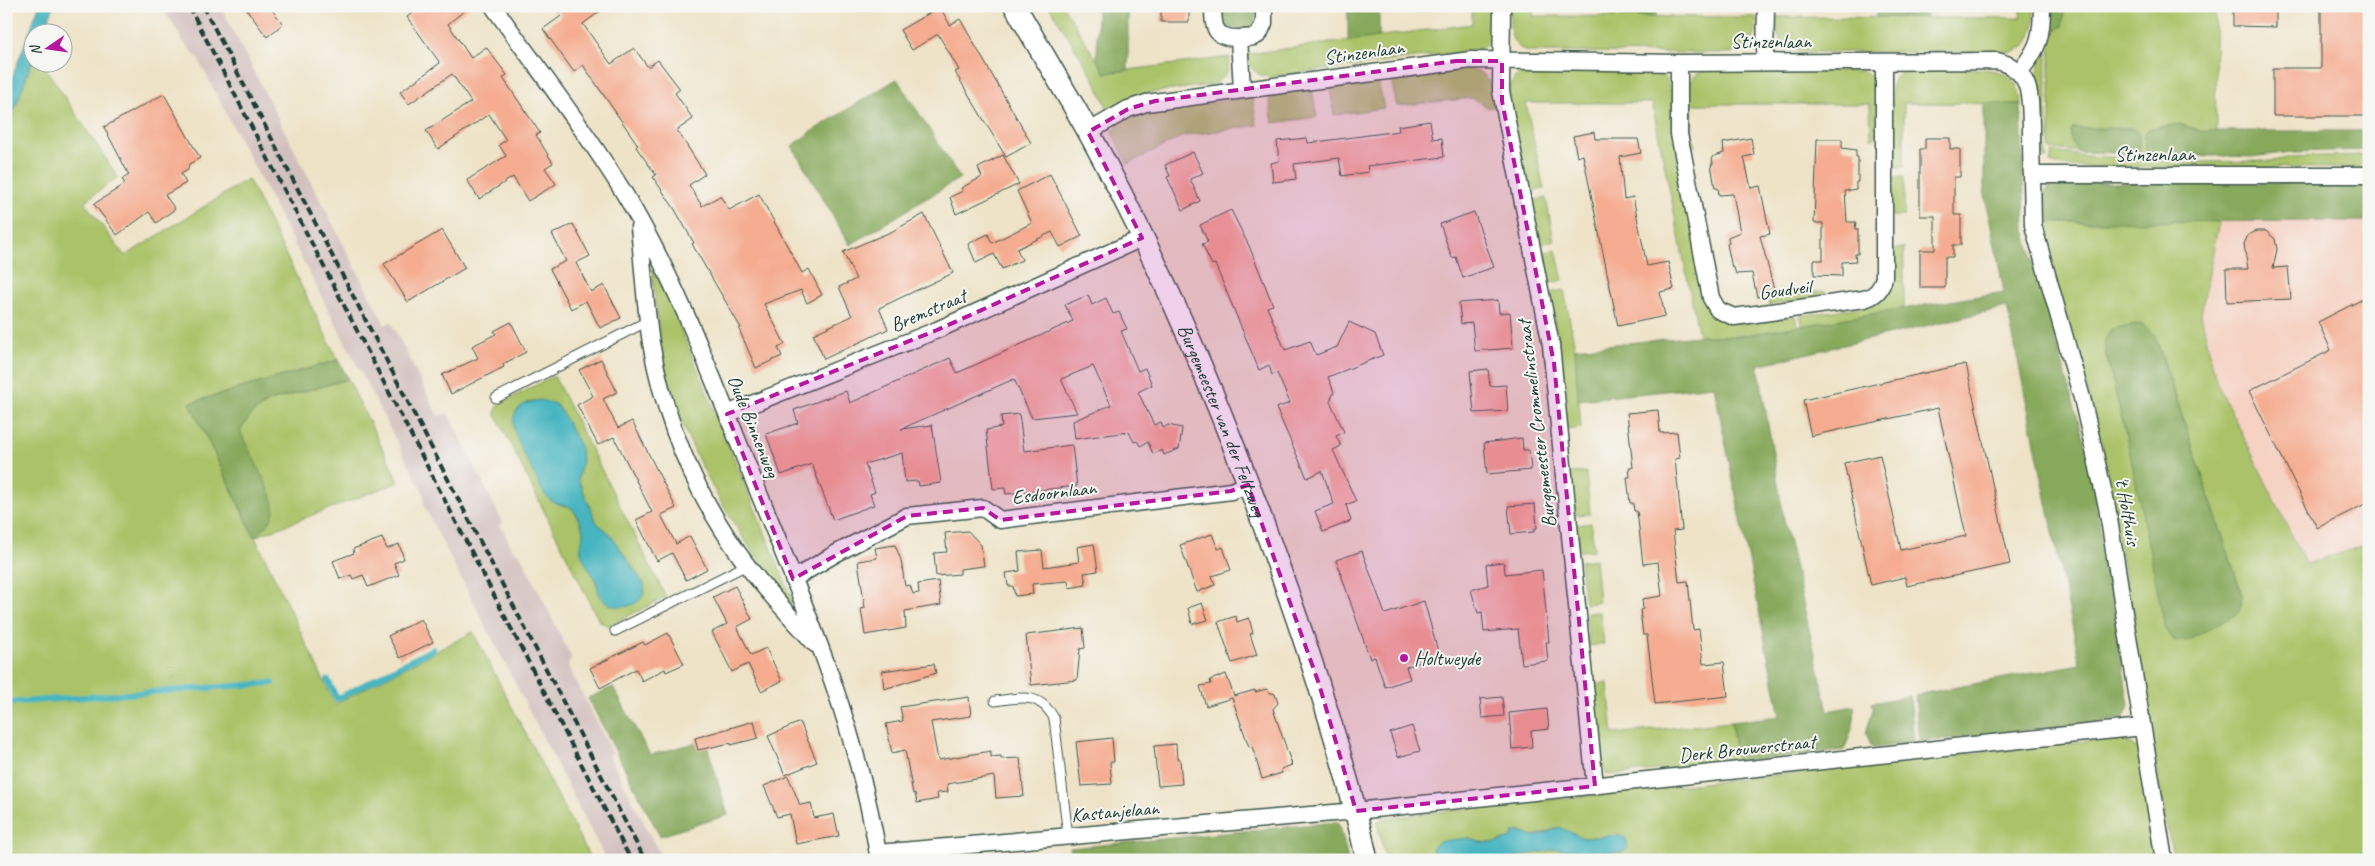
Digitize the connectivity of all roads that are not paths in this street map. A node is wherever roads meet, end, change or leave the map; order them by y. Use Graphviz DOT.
graph roads {
  1 [pos="493,6"];
  2 [pos="1015,6"];
  3 [pos="1213,6"];
  4 [pos="1264,6"];
  5 [pos="1502,6"];
  6 [pos="1766,6"];
  7 [pos="2042,6"];
  8 [pos="1238,38"];
  9 [pos="1502,62"];
  10 [pos="1765,62"];
  11 [pos="1884,62"];
  12 [pos="1679,63"];
  13 [pos="2018,72"];
  14 [pos="1242,89"];
  15 [pos="1088,132"];
  16 [pos="2032,175"];
  17 [pos="2369,175"];
  18 [pos="638,218"];
  19 [pos="1142,238"];
  20 [pos="648,321"];
  21 [pos="496,398"];
  22 [pos="727,414"];
  23 [pos="1248,485"];
  24 [pos="747,565"];
  25 [pos="793,578"];
  26 [pos="615,631"];
  27 [pos="824,653"];
  28 [pos="995,701"];
  29 [pos="2142,727"];
  30 [pos="1595,786"];
  31 [pos="1356,810"];
  32 [pos="1068,836"];
  33 [pos="878,856"];
  34 [pos="1367,860"];
  35 [pos="2164,860"];
  1 -- 18 [label="street, Oude Binnenweg"];
  2 -- 15 [label="street, Burgemeester van der Feltzweg"];
  3 -- 8 [label="street"];
  4 -- 8 [label="street"];
  5 -- 9 [label="street, Burgemeester Crommelinstraat"];
  6 -- 10 [label="street"];
  7 -- 13 [label="street"];
  8 -- 14 [label="street"];
  9 -- 12 [label="street, Stinzenlaan"];
  9 -- 14 [label="street, Stinzenlaan"];
  9 -- 30 [label="street, Burgemeester Crommelinstraat"];
  10 -- 11 [label="street, Stinzenlaan"];
  10 -- 12 [label="street, Stinzenlaan"];
  11 -- 12 [label="street, Goudveil"];
  11 -- 13 [label="street, Stinzenlaan"];
  13 -- 16 [label="street"];
  14 -- 15 [label="street, Stinzenlaan"];
  15 -- 19 [label="street, Burgemeester van der Feltzweg"];
  16 -- 17 [label="street, Stinzenlaan"];
  16 -- 29 [label="street, 't Holthuis"];
  18 -- 20 [label="street, Oude Binnenweg"];
  18 -- 22 [label="street, Oude Binnenweg"];
  19 -- 22 [label="street, Bremstraat"];
  19 -- 23 [label="street, Burgemeester van der Feltzweg"];
  20 -- 21 [label="lane"];
  20 -- 24 [label="street, Oude Binnenweg"];
  22 -- 25 [label="street, Oude Binnenweg"];
  23 -- 25 [label="street, Esdoornlaan"];
  23 -- 31 [label="street, Burgemeester van der Feltzweg"];
  24 -- 26 [label="lane"];
  24 -- 27 [label="street, Oude Binnenweg"];
  25 -- 27 [label="street, Oude Binnenweg"];
  27 -- 33 [label="street, Oude Binnenweg"];
  28 -- 32 [label="lane"];
  29 -- 30 [label="street, Derk Brouwerstraat"];
  29 -- 35 [label="street, 't Holthuis"];
  30 -- 31 [label="street, Derk Brouwerstraat"];
  31 -- 32 [label="street, Kastanjelaan"];
  31 -- 34 [label="street, Burgemeester van der Feltzweg"];
  32 -- 33 [label="street, Kastanjelaan"];
}
